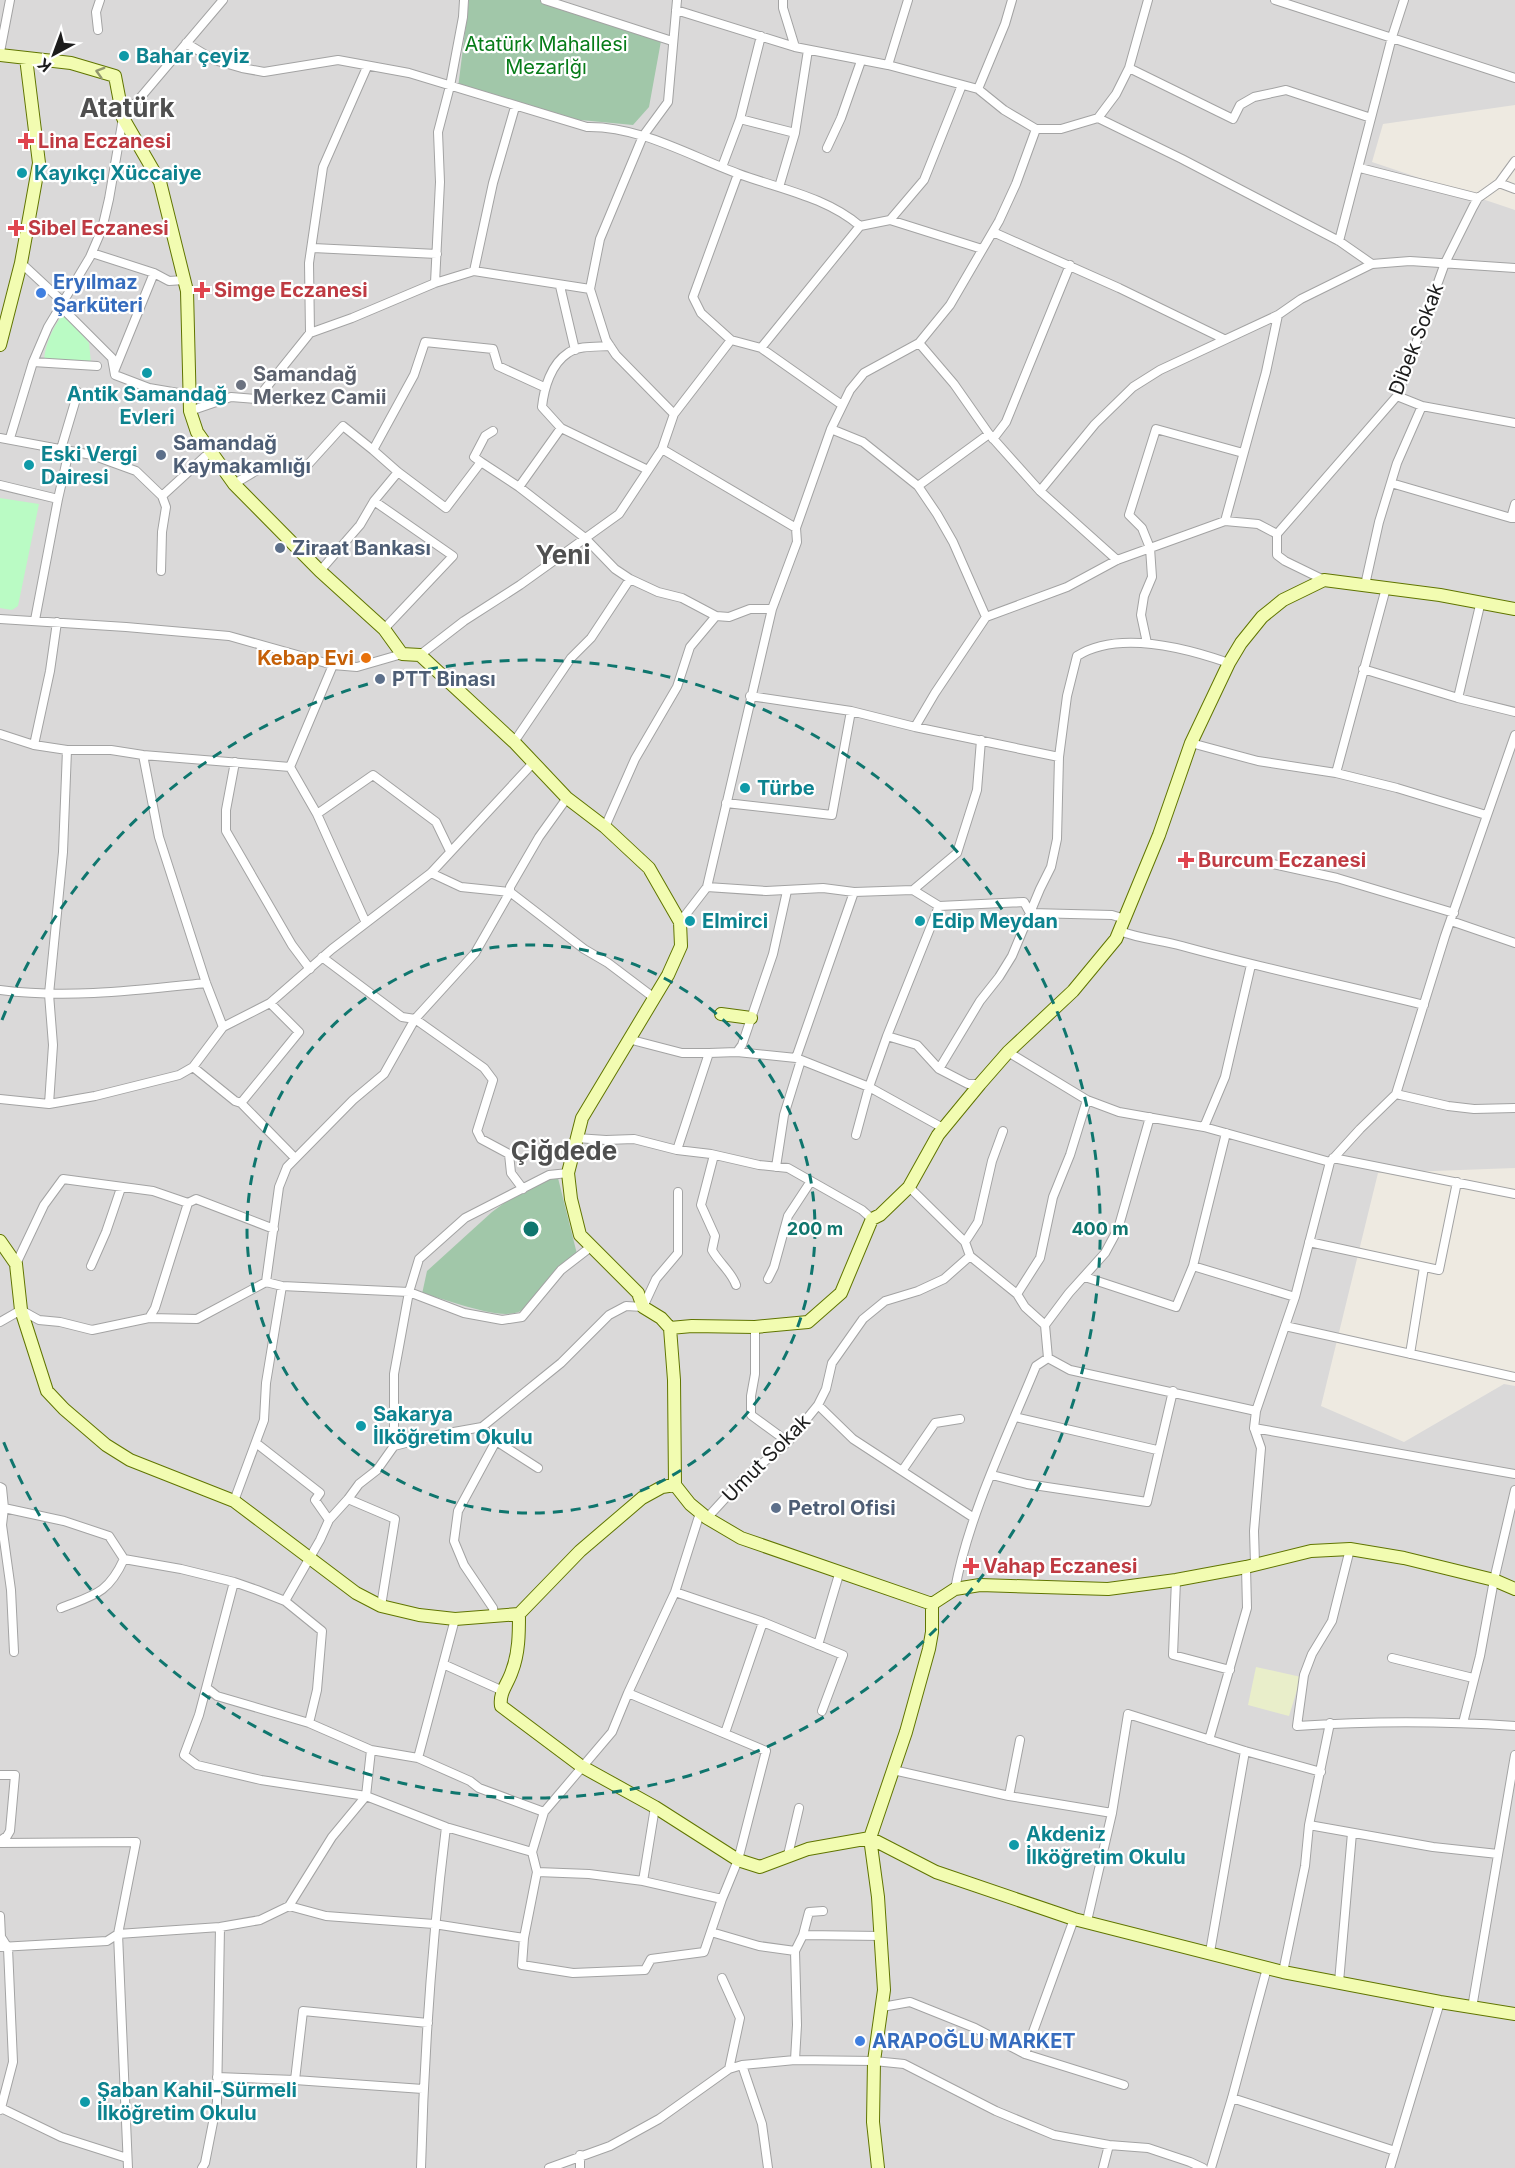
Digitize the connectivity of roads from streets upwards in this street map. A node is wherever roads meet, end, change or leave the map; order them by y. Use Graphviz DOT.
graph roads {
  1 [pos="10,0"];
  2 [pos="100,0"];
  3 [pos="223,0"];
  4 [pos="464,0"];
  5 [pos="545,0"];
  6 [pos="677,0"];
  7 [pos="783,0"];
  8 [pos="908,0"];
  9 [pos="1012,0"];
  10 [pos="1148,0"];
  11 [pos="1275,0"];
  12 [pos="1404,0"];
  13 [pos="560,2"];
  14 [pos="675,10"];
  15 [pos="98,30"];
  16 [pos="761,36"];
  17 [pos="1392,37"];
  18 [pos="672,41"];
  19 [pos="186,43"];
  20 [pos="795,47"];
  21 [pos="808,50"];
  22 [pos="0,54"];
  23 [pos="26,58"];
  24 [pos="861,61"];
  25 [pos="888,65"];
  26 [pos="367,67"];
  27 [pos="1129,68"];
  28 [pos="1515,78"];
  29 [pos="962,85"];
  30 [pos="450,86"];
  31 [pos="978,89"];
  32 [pos="515,107"];
  33 [pos="123,118"];
  34 [pos="1098,118"];
  35 [pos="1371,118"];
  36 [pos="740,119"];
  37 [pos="1036,129"];
  38 [pos="795,133"];
  39 [pos="644,136"];
  40 [pos="827,148"];
  41 [pos="1515,161"];
  42 [pos="722,167"];
  43 [pos="1359,168"];
  44 [pos="738,174"];
  45 [pos="1499,183"];
  46 [pos="779,187"];
  47 [pos="1515,189"];
  48 [pos="1478,198"];
  49 [pos="890,220"];
  50 [pos="860,226"];
  51 [pos="993,232"];
  52 [pos="1339,241"];
  53 [pos="313,248"];
  54 [pos="982,249"];
  55 [pos="92,254"];
  56 [pos="437,254"];
  57 [pos="21,263"];
  58 [pos="1445,263"];
  59 [pos="1372,264"];
  60 [pos="1070,266"];
  61 [pos="1515,268"];
  62 [pos="474,271"];
  63 [pos="154,273"];
  64 [pos="184,280"];
  65 [pos="435,283"];
  66 [pos="560,286"];
  67 [pos="590,289"];
  68 [pos="62,304"];
  69 [pos="1278,315"];
  70 [pos="310,333"];
  71 [pos="1224,339"];
  72 [pos="731,340"];
  73 [pos="919,342"];
  74 [pos="0,345"];
  75 [pos="610,346"];
  76 [pos="761,348"];
  77 [pos="575,350"];
  78 [pos="33,362"];
  79 [pos="96,366"];
  80 [pos="115,370"];
  81 [pos="544,387"];
  82 [pos="78,392"];
  83 [pos="190,395"];
  84 [pos="1397,396"];
  85 [pos="842,405"];
  86 [pos="1422,406"];
  87 [pos="190,411"];
  88 [pos="674,414"];
  89 [pos="1515,423"];
  90 [pos="561,428"];
  91 [pos="831,429"];
  92 [pos="492,431"];
  93 [pos="991,436"];
  94 [pos="0,438"];
  95 [pos="10,438"];
  96 [pos="662,449"];
  97 [pos="65,450"];
  98 [pos="373,450"];
  99 [pos="210,452"];
  100 [pos="1243,453"];
  101 [pos="481,462"];
  102 [pos="648,470"];
  103 [pos="398,472"];
  104 [pos="1391,483"];
  105 [pos="234,484"];
  106 [pos="0,485"];
  107 [pos="918,486"];
  108 [pos="519,487"];
  109 [pos="1040,491"];
  110 [pos="162,496"];
  111 [pos="58,499"];
  112 [pos="374,501"];
  113 [pos="1515,504"];
  114 [pos="1513,518"];
  115 [pos="1225,521"];
  116 [pos="796,528"];
  117 [pos="1276,534"];
  118 [pos="585,538"];
  119 [pos="1150,548"];
  120 [pos="1117,560"];
  121 [pos="161,571"];
  122 [pos="320,571"];
  123 [pos="630,579"];
  124 [pos="1324,580"];
  125 [pos="1365,585"];
  126 [pos="1386,588"];
  127 [pos="1481,602"];
  128 [pos="772,609"];
  129 [pos="1515,609"];
  130 [pos="716,616"];
  131 [pos="986,617"];
  132 [pos="0,619"];
  133 [pos="35,620"];
  134 [pos="57,622"];
  135 [pos="384,629"];
  136 [pos="1147,644"];
  137 [pos="402,654"];
  138 [pos="420,655"];
  139 [pos="1229,663"];
  140 [pos="333,665"];
  141 [pos="1363,669"];
  142 [pos="750,696"];
  143 [pos="1458,699"];
  144 [pos="851,711"];
  145 [pos="1515,712"];
  146 [pos="915,727"];
  147 [pos="0,734"];
  148 [pos="1515,735"];
  149 [pos="981,740"];
  150 [pos="514,742"];
  151 [pos="1191,743"];
  152 [pos="34,745"];
  153 [pos="67,750"];
  154 [pos="143,755"];
  155 [pos="1059,757"];
  156 [pos="235,762"];
  157 [pos="533,763"];
  158 [pos="290,767"];
  159 [pos="1336,773"];
  160 [pos="567,798"];
  161 [pos="726,803"];
  162 [pos="317,814"];
  163 [pos="1486,815"];
  164 [pos="605,828"];
  165 [pos="450,851"];
  166 [pos="1251,859"];
  167 [pos="431,873"];
  168 [pos="707,887"];
  169 [pos="913,890"];
  170 [pos="787,891"];
  171 [pos="510,892"];
  172 [pos="854,892"];
  173 [pos="939,906"];
  174 [pos="1030,913"];
  175 [pos="1452,917"];
  176 [pos="680,922"];
  177 [pos="366,923"];
  178 [pos="1122,925"];
  179 [pos="1515,943"];
  180 [pos="322,957"];
  181 [pos="1251,965"];
  182 [pos="310,969"];
  183 [pos="206,983"];
  184 [pos="0,990"];
  185 [pos="49,994"];
  186 [pos="653,997"];
  187 [pos="270,1002"];
  188 [pos="1424,1005"];
  189 [pos="721,1014"];
  190 [pos="751,1018"];
  191 [pos="415,1019"];
  192 [pos="223,1028"];
  193 [pos="887,1036"];
  194 [pos="628,1039"];
  195 [pos="737,1052"];
  196 [pos="1008,1052"];
  197 [pos="710,1053"];
  198 [pos="798,1059"];
  199 [pos="193,1067"];
  200 [pos="939,1069"];
  201 [pos="980,1084"];
  202 [pos="869,1087"];
  203 [pos="1396,1094"];
  204 [pos="0,1099"];
  205 [pos="1088,1100"];
  206 [pos="241,1103"];
  207 [pos="49,1104"];
  208 [pos="1515,1108"];
  209 [pos="1150,1117"];
  210 [pos="1204,1126"];
  211 [pos="943,1128"];
  212 [pos="1003,1131"];
  213 [pos="1226,1133"];
  214 [pos="856,1135"];
  215 [pos="576,1138"];
  216 [pos="677,1150"];
  217 [pos="714,1155"];
  218 [pos="294,1158"];
  219 [pos="1331,1160"];
  220 [pos="776,1167"];
  221 [pos="568,1173"];
  222 [pos="811,1181"];
  223 [pos="1457,1182"];
  224 [pos="909,1187"];
  225 [pos="122,1188"];
  226 [pos="523,1189"];
  227 [pos="678,1192"];
  228 [pos="1515,1194"];
  229 [pos="188,1203"];
  230 [pos="872,1219"];
  231 [pos="274,1229"];
  232 [pos="0,1241"];
  233 [pos="965,1242"];
  234 [pos="1309,1242"];
  235 [pos="592,1246"];
  236 [pos="970,1256"];
  237 [pos="16,1264"];
  238 [pos="91,1266"];
  239 [pos="1193,1266"];
  240 [pos="1424,1267"];
  241 [pos="1085,1277"];
  242 [pos="768,1279"];
  243 [pos="266,1282"];
  244 [pos="736,1285"];
  245 [pos="282,1286"];
  246 [pos="409,1292"];
  247 [pos="1017,1294"];
  248 [pos="1295,1297"];
  249 [pos="643,1307"];
  250 [pos="21,1310"];
  251 [pos="149,1318"];
  252 [pos="0,1322"];
  253 [pos="1045,1325"];
  254 [pos="1285,1326"];
  255 [pos="670,1328"];
  256 [pos="755,1328"];
  257 [pos="1410,1353"];
  258 [pos="1048,1358"];
  259 [pos="1515,1377"];
  260 [pos="1173,1391"];
  261 [pos="818,1405"];
  262 [pos="1256,1411"];
  263 [pos="1015,1417"];
  264 [pos="960,1419"];
  265 [pos="482,1427"];
  266 [pos="1254,1428"];
  267 [pos="496,1441"];
  268 [pos="788,1442"];
  269 [pos="256,1443"];
  270 [pos="394,1446"];
  271 [pos="1157,1450"];
  272 [pos="538,1468"];
  273 [pos="902,1471"];
  274 [pos="1515,1474"];
  275 [pos="992,1475"];
  276 [pos="675,1485"];
  277 [pos="0,1487"];
  278 [pos="1515,1490"];
  279 [pos="348,1499"];
  280 [pos="234,1501"];
  281 [pos="4,1508"];
  282 [pos="703,1515"];
  283 [pos="974,1518"];
  284 [pos="329,1520"];
  285 [pos="1350,1549"];
  286 [pos="124,1559"];
  287 [pos="309,1559"];
  288 [pos="1251,1566"];
  289 [pos="840,1571"];
  290 [pos="1176,1580"];
  291 [pos="1494,1580"];
  292 [pos="234,1582"];
  293 [pos="1515,1589"];
  294 [pos="955,1590"];
  295 [pos="675,1592"];
  296 [pos="285,1601"];
  297 [pos="932,1604"];
  298 [pos="381,1606"];
  299 [pos="61,1608"];
  300 [pos="519,1614"];
  301 [pos="494,1616"];
  302 [pos="455,1619"];
  303 [pos="763,1622"];
  304 [pos="818,1645"];
  305 [pos="14,1652"];
  306 [pos="1392,1658"];
  307 [pos="443,1664"];
  308 [pos="1230,1670"];
  309 [pos="1473,1678"];
  310 [pos="207,1688"];
  311 [pos="503,1691"];
  312 [pos="628,1693"];
  313 [pos="822,1711"];
  314 [pos="309,1723"];
  315 [pos="1330,1723"];
  316 [pos="1463,1723"];
  317 [pos="1515,1726"];
  318 [pos="725,1733"];
  319 [pos="1020,1740"];
  320 [pos="1209,1740"];
  321 [pos="371,1750"];
  322 [pos="1245,1751"];
  323 [pos="1515,1755"];
  324 [pos="418,1758"];
  325 [pos="581,1766"];
  326 [pos="893,1770"];
  327 [pos="1321,1772"];
  328 [pos="0,1775"];
  329 [pos="366,1796"];
  330 [pos="1010,1796"];
  331 [pos="655,1807"];
  332 [pos="800,1808"];
  333 [pos="544,1812"];
  334 [pos="1112,1813"];
  335 [pos="1309,1825"];
  336 [pos="446,1827"];
  337 [pos="1352,1833"];
  338 [pos="870,1839"];
  339 [pos="0,1842"];
  340 [pos="532,1852"];
  341 [pos="1498,1854"];
  342 [pos="788,1855"];
  343 [pos="738,1860"];
  344 [pos="537,1872"];
  345 [pos="643,1881"];
  346 [pos="722,1899"];
  347 [pos="289,1906"];
  348 [pos="823,1911"];
  349 [pos="0,1916"];
  350 [pos="1081,1920"];
  351 [pos="434,1924"];
  352 [pos="220,1928"];
  353 [pos="711,1932"];
  354 [pos="118,1934"];
  355 [pos="803,1935"];
  356 [pos="881,1936"];
  357 [pos="524,1938"];
  358 [pos="4,1948"];
  359 [pos="795,1952"];
  360 [pos="1210,1952"];
  361 [pos="1267,1968"];
  362 [pos="1283,1972"];
  363 [pos="722,1978"];
  364 [pos="1340,1982"];
  365 [pos="1440,2002"];
  366 [pos="882,2007"];
  367 [pos="1472,2008"];
  368 [pos="1515,2014"];
  369 [pos="428,2023"];
  370 [pos="1025,2054"];
  371 [pos="795,2060"];
  372 [pos="874,2061"];
  373 [pos="742,2065"];
  374 [pos="729,2069"];
  375 [pos="217,2077"];
  376 [pos="295,2080"];
  377 [pos="1124,2085"];
  378 [pos="423,2089"];
  379 [pos="1232,2098"];
  380 [pos="0,2109"];
  381 [pos="1109,2145"];
  382 [pos="1395,2151"];
  383 [pos="580,2156"];
  384 [pos="127,2158"];
  385 [pos="128,2168"];
  386 [pos="202,2168"];
  387 [pos="422,2168"];
  388 [pos="549,2168"];
  389 [pos="580,2168"];
  390 [pos="768,2168"];
  391 [pos="878,2168"];
  392 [pos="1103,2168"];
  393 [pos="1203,2168"];
  394 [pos="1211,2168"];
  395 [pos="1390,2168"];
  1 -- 22 [label="street"];
  2 -- 15 [label="street"];
  3 -- 19 [label="street"];
  4 -- 30 [label="street"];
  5 -- 13 [label="street"];
  6 -- 14 [label="street"];
  7 -- 20 [label="street"];
  8 -- 25 [label="street"];
  9 -- 31 [label="street"];
  10 -- 27 [label="street"];
  11 -- 17 [label="street"];
  12 -- 17 [label="street"];
  13 -- 18 [label="street"];
  14 -- 16 [label="street"];
  14 -- 18 [label="street"];
  16 -- 20 [label="street"];
  16 -- 36 [label="street"];
  17 -- 28 [label="street"];
  17 -- 35 [label="street"];
  18 -- 39 [label="street"];
  19 -- 26 [label="street"];
  19 -- 33 [label="street"];
  20 -- 21 [label="street"];
  21 -- 24 [label="street"];
  21 -- 38 [label="street"];
  22 -- 23 [label="street"];
  33 -- 23 [label="street, one-way"];
  23 -- 57 [label="street"];
  24 -- 25 [label="street"];
  24 -- 40 [label="street"];
  25 -- 29 [label="street"];
  26 -- 30 [label="street"];
  26 -- 53 [label="street"];
  27 -- 34 [label="street"];
  27 -- 35 [label="street"];
  29 -- 31 [label="street"];
  29 -- 49 [label="street"];
  30 -- 32 [label="street"];
  30 -- 56 [label="street"];
  31 -- 37 [label="street"];
  32 -- 39 [label="street"];
  32 -- 62 [label="street"];
  33 -- 55 [label="street"];
  33 -- 64 [label="street"];
  34 -- 37 [label="street"];
  34 -- 52 [label="street"];
  35 -- 43 [label="street"];
  36 -- 38 [label="street"];
  36 -- 42 [label="street"];
  37 -- 51 [label="street"];
  38 -- 46 [label="street"];
  39 -- 42 [label="street"];
  39 -- 67 [label="street"];
  41 -- 45 [label="street, Dibek Sokak"];
  42 -- 44 [label="street"];
  43 -- 48 [label="street"];
  43 -- 52 [label="street"];
  44 -- 46 [label="street"];
  44 -- 72 [label="street"];
  45 -- 47 [label="street"];
  45 -- 48 [label="street, Dibek Sokak"];
  46 -- 50 [label="street"];
  48 -- 58 [label="street, Dibek Sokak"];
  49 -- 50 [label="street"];
  49 -- 54 [label="street"];
  50 -- 76 [label="street"];
  51 -- 54 [label="street"];
  51 -- 60 [label="street"];
  52 -- 59 [label="street"];
  53 -- 56 [label="street"];
  53 -- 70 [label="street"];
  54 -- 73 [label="street"];
  55 -- 63 [label="street"];
  55 -- 68 [label="street"];
  56 -- 65 [label="street"];
  57 -- 68 [label="street"];
  57 -- 74 [label="street"];
  58 -- 59 [label="street"];
  58 -- 61 [label="street"];
  58 -- 84 [label="street, Dibek Sokak"];
  59 -- 69 [label="street"];
  60 -- 71 [label="street"];
  60 -- 93 [label="street"];
  62 -- 65 [label="street"];
  62 -- 66 [label="street"];
  63 -- 64 [label="street"];
  63 -- 80 [label="street"];
  64 -- 83 [label="street"];
  65 -- 70 [label="street"];
  66 -- 67 [label="street"];
  66 -- 77 [label="street"];
  67 -- 75 [label="street"];
  68 -- 78 [label="street"];
  68 -- 80 [label="street"];
  69 -- 71 [label="street"];
  69 -- 100 [label="street"];
  70 -- 87 [label="street"];
  71 -- 109 [label="street"];
  72 -- 76 [label="street"];
  72 -- 88 [label="street"];
  73 -- 85 [label="street"];
  73 -- 93 [label="street"];
  75 -- 77 [label="street"];
  75 -- 88 [label="street"];
  76 -- 85 [label="street"];
  77 -- 81 [label="street"];
  78 -- 79 [label="street"];
  78 -- 95 [label="street"];
  80 -- 83 [label="street"];
  81 -- 90 [label="street"];
  81 -- 98 [label="street"];
  82 -- 97 [label="street"];
  83 -- 87 [label="street"];
  84 -- 86 [label="street"];
  84 -- 117 [label="street, Dibek Sokak"];
  85 -- 91 [label="street"];
  86 -- 89 [label="street"];
  86 -- 104 [label="street"];
  87 -- 99 [label="street"];
  88 -- 96 [label="street"];
  90 -- 102 [label="street"];
  90 -- 108 [label="street"];
  91 -- 107 [label="street"];
  91 -- 116 [label="street"];
  92 -- 101 [label="street"];
  93 -- 107 [label="street"];
  93 -- 109 [label="street"];
  94 -- 95 [label="street"];
  95 -- 97 [label="street"];
  96 -- 102 [label="street"];
  96 -- 116 [label="street"];
  97 -- 110 [label="street"];
  97 -- 111 [label="street"];
  98 -- 103 [label="street"];
  98 -- 105 [label="street"];
  99 -- 105 [label="street"];
  99 -- 110 [label="street"];
  100 -- 115 [label="street"];
  100 -- 119 [label="street"];
  101 -- 103 [label="street"];
  101 -- 108 [label="street"];
  102 -- 118 [label="street"];
  103 -- 112 [label="street"];
  104 -- 114 [label="street"];
  104 -- 125 [label="street"];
  105 -- 122 [label="street"];
  106 -- 111 [label="street"];
  107 -- 131 [label="street"];
  108 -- 118 [label="street"];
  109 -- 120 [label="street"];
  110 -- 121 [label="street"];
  111 -- 133 [label="street"];
  112 -- 122 [label="street"];
  112 -- 135 [label="street"];
  113 -- 114 [label="street"];
  115 -- 117 [label="street"];
  115 -- 119 [label="street"];
  116 -- 128 [label="street"];
  117 -- 124 [label="street"];
  118 -- 123 [label="street"];
  118 -- 138 [label="street"];
  119 -- 120 [label="street"];
  119 -- 136 [label="street"];
  120 -- 131 [label="street"];
  122 -- 135 [label="street"];
  123 -- 130 [label="street"];
  123 -- 150 [label="street"];
  124 -- 125 [label="street"];
  124 -- 139 [label="street"];
  125 -- 126 [label="street"];
  126 -- 127 [label="street"];
  126 -- 141 [label="street"];
  127 -- 129 [label="street"];
  127 -- 143 [label="street"];
  128 -- 130 [label="street"];
  128 -- 142 [label="street"];
  130 -- 164 [label="street"];
  131 -- 146 [label="street"];
  132 -- 133 [label="street"];
  133 -- 134 [label="street"];
  134 -- 140 [label="street"];
  134 -- 152 [label="street"];
  135 -- 137 [label="street"];
  136 -- 139 [label="street"];
  136 -- 155 [label="street"];
  137 -- 138 [label="street"];
  137 -- 140 [label="street"];
  138 -- 150 [label="street"];
  139 -- 151 [label="street"];
  140 -- 158 [label="street"];
  141 -- 143 [label="street"];
  141 -- 159 [label="street"];
  142 -- 144 [label="street"];
  142 -- 161 [label="street"];
  143 -- 145 [label="street"];
  144 -- 146 [label="street"];
  144 -- 161 [label="street"];
  146 -- 149 [label="street"];
  147 -- 152 [label="street"];
  148 -- 163 [label="street"];
  149 -- 155 [label="street"];
  149 -- 169 [label="street"];
  150 -- 157 [label="street"];
  151 -- 159 [label="street"];
  151 -- 178 [label="street"];
  152 -- 153 [label="street"];
  153 -- 154 [label="street"];
  153 -- 185 [label="street"];
  154 -- 156 [label="street"];
  154 -- 183 [label="street"];
  155 -- 174 [label="street"];
  156 -- 158 [label="street"];
  156 -- 182 [label="street"];
  157 -- 160 [label="street"];
  157 -- 165 [label="street"];
  158 -- 162 [label="street"];
  159 -- 163 [label="street"];
  160 -- 164 [label="street"];
  160 -- 171 [label="street"];
  161 -- 168 [label="street"];
  162 -- 165 [label="street"];
  162 -- 177 [label="street"];
  163 -- 175 [label="street"];
  164 -- 176 [label="street"];
  165 -- 167 [label="street"];
  166 -- 175 [label="street"];
  167 -- 171 [label="street"];
  167 -- 177 [label="street"];
  168 -- 170 [label="street"];
  168 -- 176 [label="street"];
  169 -- 172 [label="street"];
  169 -- 173 [label="street"];
  170 -- 172 [label="street"];
  170 -- 190 [label="street"];
  171 -- 186 [label="street"];
  171 -- 191 [label="street"];
  172 -- 198 [label="street"];
  173 -- 174 [label="street"];
  173 -- 193 [label="street"];
  174 -- 178 [label="street"];
  174 -- 200 [label="street"];
  175 -- 179 [label="street"];
  175 -- 188 [label="street"];
  176 -- 186 [label="street"];
  177 -- 180 [label="street"];
  178 -- 181 [label="street"];
  178 -- 196 [label="street"];
  180 -- 182 [label="street"];
  180 -- 191 [label="street"];
  181 -- 188 [label="street"];
  181 -- 210 [label="street"];
  182 -- 187 [label="street"];
  183 -- 185 [label="street"];
  183 -- 192 [label="street"];
  184 -- 185 [label="street"];
  185 -- 207 [label="street"];
  186 -- 194 [label="street"];
  187 -- 192 [label="street"];
  187 -- 206 [label="street"];
  188 -- 203 [label="street"];
  189 -- 190 [label="street"];
  190 -- 195 [label="street"];
  191 -- 218 [label="street"];
  191 -- 226 [label="street"];
  192 -- 199 [label="street"];
  193 -- 200 [label="street"];
  193 -- 202 [label="street"];
  194 -- 197 [label="street"];
  194 -- 215 [label="street"];
  195 -- 197 [label="street"];
  195 -- 198 [label="street"];
  196 -- 201 [label="street"];
  196 -- 205 [label="street"];
  197 -- 216 [label="street"];
  198 -- 202 [label="street"];
  198 -- 220 [label="street"];
  199 -- 206 [label="street"];
  199 -- 207 [label="street"];
  200 -- 201 [label="street"];
  201 -- 211 [label="street"];
  202 -- 211 [label="street"];
  202 -- 214 [label="street"];
  203 -- 208 [label="street"];
  203 -- 219 [label="street"];
  204 -- 207 [label="street"];
  205 -- 209 [label="street"];
  205 -- 247 [label="street"];
  206 -- 218 [label="street"];
  209 -- 210 [label="street"];
  209 -- 241 [label="street"];
  210 -- 213 [label="street"];
  211 -- 224 [label="street"];
  212 -- 233 [label="street"];
  213 -- 219 [label="street"];
  213 -- 239 [label="street"];
  215 -- 216 [label="street"];
  215 -- 221 [label="street"];
  216 -- 217 [label="street"];
  217 -- 220 [label="street"];
  217 -- 244 [label="street"];
  218 -- 231 [label="street"];
  219 -- 223 [label="street"];
  219 -- 234 [label="street"];
  220 -- 222 [label="street"];
  221 -- 226 [label="street"];
  221 -- 235 [label="street"];
  222 -- 230 [label="street"];
  222 -- 242 [label="street"];
  223 -- 228 [label="street"];
  223 -- 240 [label="street"];
  224 -- 230 [label="street"];
  224 -- 233 [label="street"];
  225 -- 229 [label="street"];
  225 -- 237 [label="street"];
  225 -- 238 [label="street"];
  226 -- 246 [label="street"];
  227 -- 249 [label="street"];
  229 -- 231 [label="street"];
  229 -- 251 [label="street"];
  230 -- 256 [label="street"];
  231 -- 243 [label="street"];
  232 -- 237 [label="street"];
  233 -- 236 [label="street"];
  234 -- 240 [label="street"];
  234 -- 248 [label="street"];
  235 -- 246 [label="street"];
  235 -- 249 [label="street"];
  236 -- 247 [label="street"];
  236 -- 261 [label="street, Umut Sokak"];
  237 -- 250 [label="street"];
  239 -- 241 [label="street"];
  239 -- 248 [label="street"];
  240 -- 257 [label="street"];
  241 -- 253 [label="street"];
  243 -- 245 [label="street"];
  243 -- 251 [label="street"];
  245 -- 246 [label="street"];
  245 -- 269 [label="street"];
  246 -- 270 [label="street"];
  247 -- 253 [label="street"];
  248 -- 254 [label="street"];
  249 -- 255 [label="street"];
  249 -- 265 [label="street"];
  250 -- 251 [label="street"];
  250 -- 252 [label="street"];
  250 -- 280 [label="street"];
  253 -- 258 [label="street"];
  254 -- 257 [label="street"];
  254 -- 262 [label="street"];
  255 -- 256 [label="street"];
  255 -- 276 [label="street"];
  256 -- 268 [label="street"];
  257 -- 259 [label="street"];
  258 -- 260 [label="street"];
  258 -- 263 [label="street"];
  260 -- 262 [label="street"];
  260 -- 271 [label="street"];
  261 -- 268 [label="street, Umut Sokak"];
  261 -- 273 [label="street"];
  262 -- 266 [label="street"];
  263 -- 271 [label="street"];
  263 -- 275 [label="street"];
  264 -- 273 [label="street"];
  265 -- 267 [label="street"];
  265 -- 270 [label="street"];
  266 -- 274 [label="street"];
  266 -- 288 [label="street"];
  267 -- 272 [label="street"];
  267 -- 301 [label="street"];
  268 -- 282 [label="street, Umut Sokak"];
  269 -- 280 [label="street"];
  269 -- 284 [label="street"];
  270 -- 279 [label="street"];
  271 -- 275 [label="street"];
  273 -- 283 [label="street"];
  275 -- 283 [label="street"];
  276 -- 282 [label="street"];
  276 -- 300 [label="street"];
  277 -- 281 [label="street"];
  278 -- 291 [label="street"];
  279 -- 284 [label="street"];
  279 -- 298 [label="street"];
  280 -- 287 [label="street"];
  281 -- 286 [label="street"];
  281 -- 305 [label="street"];
  282 -- 289 [label="street"];
  282 -- 295 [label="street, Umut Sokak"];
  283 -- 294 [label="street"];
  284 -- 287 [label="street"];
  285 -- 288 [label="street"];
  285 -- 291 [label="street"];
  285 -- 315 [label="street"];
  286 -- 292 [label="street"];
  286 -- 299 [label="street"];
  287 -- 296 [label="street"];
  287 -- 298 [label="street"];
  288 -- 290 [label="street"];
  288 -- 308 [label="street"];
  289 -- 297 [label="street"];
  289 -- 304 [label="street"];
  290 -- 294 [label="street"];
  290 -- 308 [label="street"];
  291 -- 293 [label="street"];
  291 -- 309 [label="street"];
  292 -- 296 [label="street"];
  292 -- 310 [label="street"];
  294 -- 297 [label="street"];
  295 -- 303 [label="street"];
  295 -- 312 [label="street, Umut Sokak"];
  296 -- 314 [label="street"];
  297 -- 326 [label="street"];
  298 -- 302 [label="street"];
  300 -- 301 [label="street"];
  300 -- 311 [label="street"];
  301 -- 302 [label="street"];
  302 -- 307 [label="street"];
  303 -- 304 [label="street"];
  303 -- 318 [label="street"];
  304 -- 313 [label="street"];
  306 -- 309 [label="street"];
  307 -- 311 [label="street"];
  307 -- 324 [label="street"];
  308 -- 320 [label="street"];
  309 -- 316 [label="street"];
  310 -- 314 [label="street"];
  310 -- 329 [label="street"];
  311 -- 325 [label="street"];
  312 -- 318 [label="street"];
  312 -- 325 [label="street, Umut Sokak"];
  314 -- 321 [label="street"];
  315 -- 316 [label="street"];
  315 -- 327 [label="street"];
  316 -- 317 [label="street"];
  318 -- 343 [label="street"];
  319 -- 330 [label="street"];
  320 -- 322 [label="street"];
  320 -- 334 [label="street"];
  321 -- 324 [label="street"];
  321 -- 329 [label="street"];
  322 -- 327 [label="street"];
  322 -- 360 [label="street"];
  323 -- 341 [label="street"];
  324 -- 333 [label="street"];
  325 -- 331 [label="street"];
  325 -- 333 [label="street, Umut Sokak"];
  326 -- 330 [label="street"];
  326 -- 338 [label="street"];
  327 -- 335 [label="street"];
  328 -- 339 [label="street"];
  329 -- 336 [label="street"];
  329 -- 347 [label="street"];
  330 -- 334 [label="street"];
  331 -- 343 [label="street"];
  331 -- 345 [label="street"];
  332 -- 342 [label="street"];
  333 -- 340 [label="street"];
  334 -- 350 [label="street"];
  335 -- 337 [label="street"];
  335 -- 362 [label="street"];
  336 -- 340 [label="street"];
  336 -- 351 [label="street"];
  337 -- 341 [label="street"];
  337 -- 364 [label="street"];
  338 -- 342 [label="street"];
  338 -- 350 [label="street"];
  338 -- 356 [label="street"];
  339 -- 354 [label="street"];
  340 -- 344 [label="street"];
  341 -- 367 [label="street"];
  342 -- 343 [label="street"];
  343 -- 346 [label="street"];
  344 -- 345 [label="street"];
  344 -- 357 [label="street"];
  345 -- 346 [label="street"];
  346 -- 353 [label="street"];
  347 -- 351 [label="street"];
  347 -- 352 [label="street"];
  348 -- 355 [label="street"];
  349 -- 358 [label="street"];
  350 -- 360 [label="street"];
  350 -- 370 [label="street"];
  351 -- 357 [label="street"];
  351 -- 369 [label="street"];
  352 -- 354 [label="street"];
  352 -- 375 [label="street"];
  353 -- 357 [label="street"];
  353 -- 359 [label="street"];
  354 -- 358 [label="street"];
  354 -- 384 [label="street"];
  355 -- 356 [label="street"];
  355 -- 359 [label="street"];
  356 -- 366 [label="street"];
  358 -- 380 [label="street"];
  359 -- 371 [label="street"];
  360 -- 361 [label="street"];
  361 -- 362 [label="street"];
  361 -- 379 [label="street"];
  362 -- 364 [label="street"];
  363 -- 374 [label="street"];
  364 -- 365 [label="street"];
  365 -- 367 [label="street"];
  365 -- 382 [label="street"];
  366 -- 370 [label="street"];
  366 -- 372 [label="street"];
  367 -- 368 [label="street"];
  369 -- 376 [label="street"];
  369 -- 378 [label="street"];
  370 -- 377 [label="street"];
  371 -- 372 [label="street"];
  371 -- 373 [label="street"];
  372 -- 381 [label="street"];
  372 -- 391 [label="street"];
  373 -- 374 [label="street"];
  373 -- 390 [label="street"];
  374 -- 383 [label="street"];
  375 -- 376 [label="street"];
  375 -- 386 [label="street"];
  376 -- 378 [label="street"];
  378 -- 387 [label="street"];
  379 -- 382 [label="street"];
  379 -- 394 [label="street"];
  380 -- 384 [label="street"];
  381 -- 392 [label="street"];
  381 -- 393 [label="street"];
  382 -- 395 [label="street"];
  383 -- 388 [label="street"];
  383 -- 389 [label="street"];
  384 -- 385 [label="street"];
}
